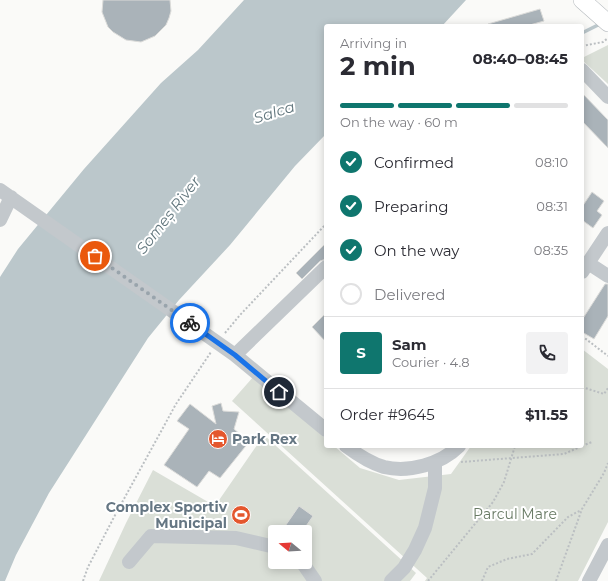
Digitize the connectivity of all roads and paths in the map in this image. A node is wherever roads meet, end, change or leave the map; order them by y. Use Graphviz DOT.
graph roads {
  1 [pos="582,0"];
  2 [pos="608,23"];
  3 [pos="608,38"];
  4 [pos="584,46"];
  5 [pos="584,72"];
  6 [pos="608,97"];
  7 [pos="11,197"];
  8 [pos="0,220"];
  9 [pos="324,226"];
  10 [pos="608,233"];
  11 [pos="585,268"];
  12 [pos="324,269"];
  13 [pos="608,276"];
  14 [pos="584,338"];
  15 [pos="217,343"];
  16 [pos="235,355"];
  17 [pos="608,356"];
  18 [pos="584,388"];
  19 [pos="608,388"];
  20 [pos="604,394"];
  21 [pos="608,398"];
  22 [pos="324,428"];
  23 [pos="592,442"];
  24 [pos="584,445"];
  25 [pos="349,448"];
  26 [pos="457,448"];
  27 [pos="514,448"];
  28 [pos="578,448"];
  29 [pos="512,457"];
  30 [pos="437,462"];
  31 [pos="608,463"];
  32 [pos="582,509"];
  33 [pos="268,545"];
  34 [pos="608,545"];
  35 [pos="129,562"];
  36 [pos="307,569"];
  37 [pos="83,581"];
  38 [pos="315,581"];
  39 [pos="391,581"];
  40 [pos="428,581"];
  41 [pos="482,581"];
  42 [pos="556,581"];
  43 [pos="589,581"];
  1 -- 2 [label="main road"];
  3 -- 4 [label="path"];
  5 -- 6 [label="street"];
  7 -- 8 [label="street"];
  7 -- 15 [label="street"];
  9 -- 15 [label="path"];
  10 -- 11 [label="street"];
  11 -- 13 [label="street"];
  12 -- 16 [label="street"];
  14 -- 17 [label="path"];
  15 -- 16 [label="street"];
  15 -- 37 [label="path"];
  16 -- 22 [label="street"];
  18 -- 20 [label="path"];
  19 -- 20 [label="path"];
  20 -- 21 [label="path"];
  23 -- 24 [label="path"];
  25 -- 30 [label="street"];
  26 -- 30 [label="street"];
  27 -- 29 [label="path"];
  28 -- 29 [label="path"];
  29 -- 30 [label="path"];
  29 -- 40 [label="path"];
  30 -- 39 [label="street"];
  31 -- 32 [label="path"];
  32 -- 41 [label="path"];
  32 -- 42 [label="path"];
  33 -- 35 [label="street"];
  34 -- 43 [label="street"];
  36 -- 38 [label="street"];
}
